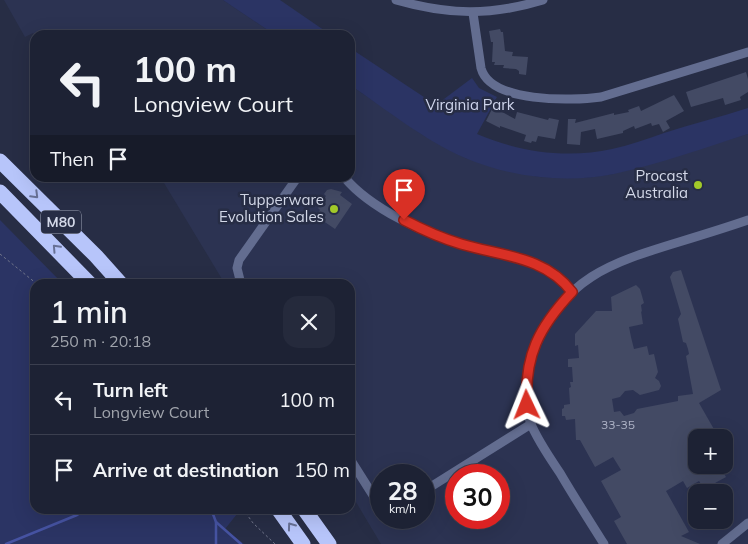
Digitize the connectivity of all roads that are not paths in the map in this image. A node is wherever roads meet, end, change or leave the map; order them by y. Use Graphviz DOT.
graph roads {
  1 [pos="396,0"];
  2 [pos="543,0"];
  3 [pos="472,12"];
  4 [pos="748,52"];
  5 [pos="0,161"];
  6 [pos="294,182"];
  7 [pos="349,182"];
  8 [pos="0,192"];
  9 [pos="748,220"];
  10 [pos="85,279"];
  11 [pos="117,279"];
  12 [pos="240,279"];
  13 [pos="572,292"];
  14 [pos="531,424"];
  15 [pos="355,467"];
  16 [pos="435,484"];
  17 [pos="370,491"];
  18 [pos="282,514"];
  19 [pos="308,514"];
  20 [pos="748,523"];
  21 [pos="303,544"];
  22 [pos="329,544"];
  23 [pos="604,544"];
  24 [pos="722,544"];
  1 -- 3 [label="street"];
  2 -- 3 [label="street"];
  3 -- 4 [label="street"];
  5 -- 11 [label="highway, M80, one-way"];
  6 -- 12 [label="street"];
  7 -- 13 [label="street"];
  10 -- 8 [label="highway, M80, one-way"];
  9 -- 13 [label="street"];
  13 -- 14 [label="street"];
  14 -- 16 [label="street"];
  14 -- 23 [label="street"];
  15 -- 17 [label="street"];
  21 -- 18 [label="highway, one-way"];
  19 -- 22 [label="highway"];
  20 -- 24 [label="street"];
}
